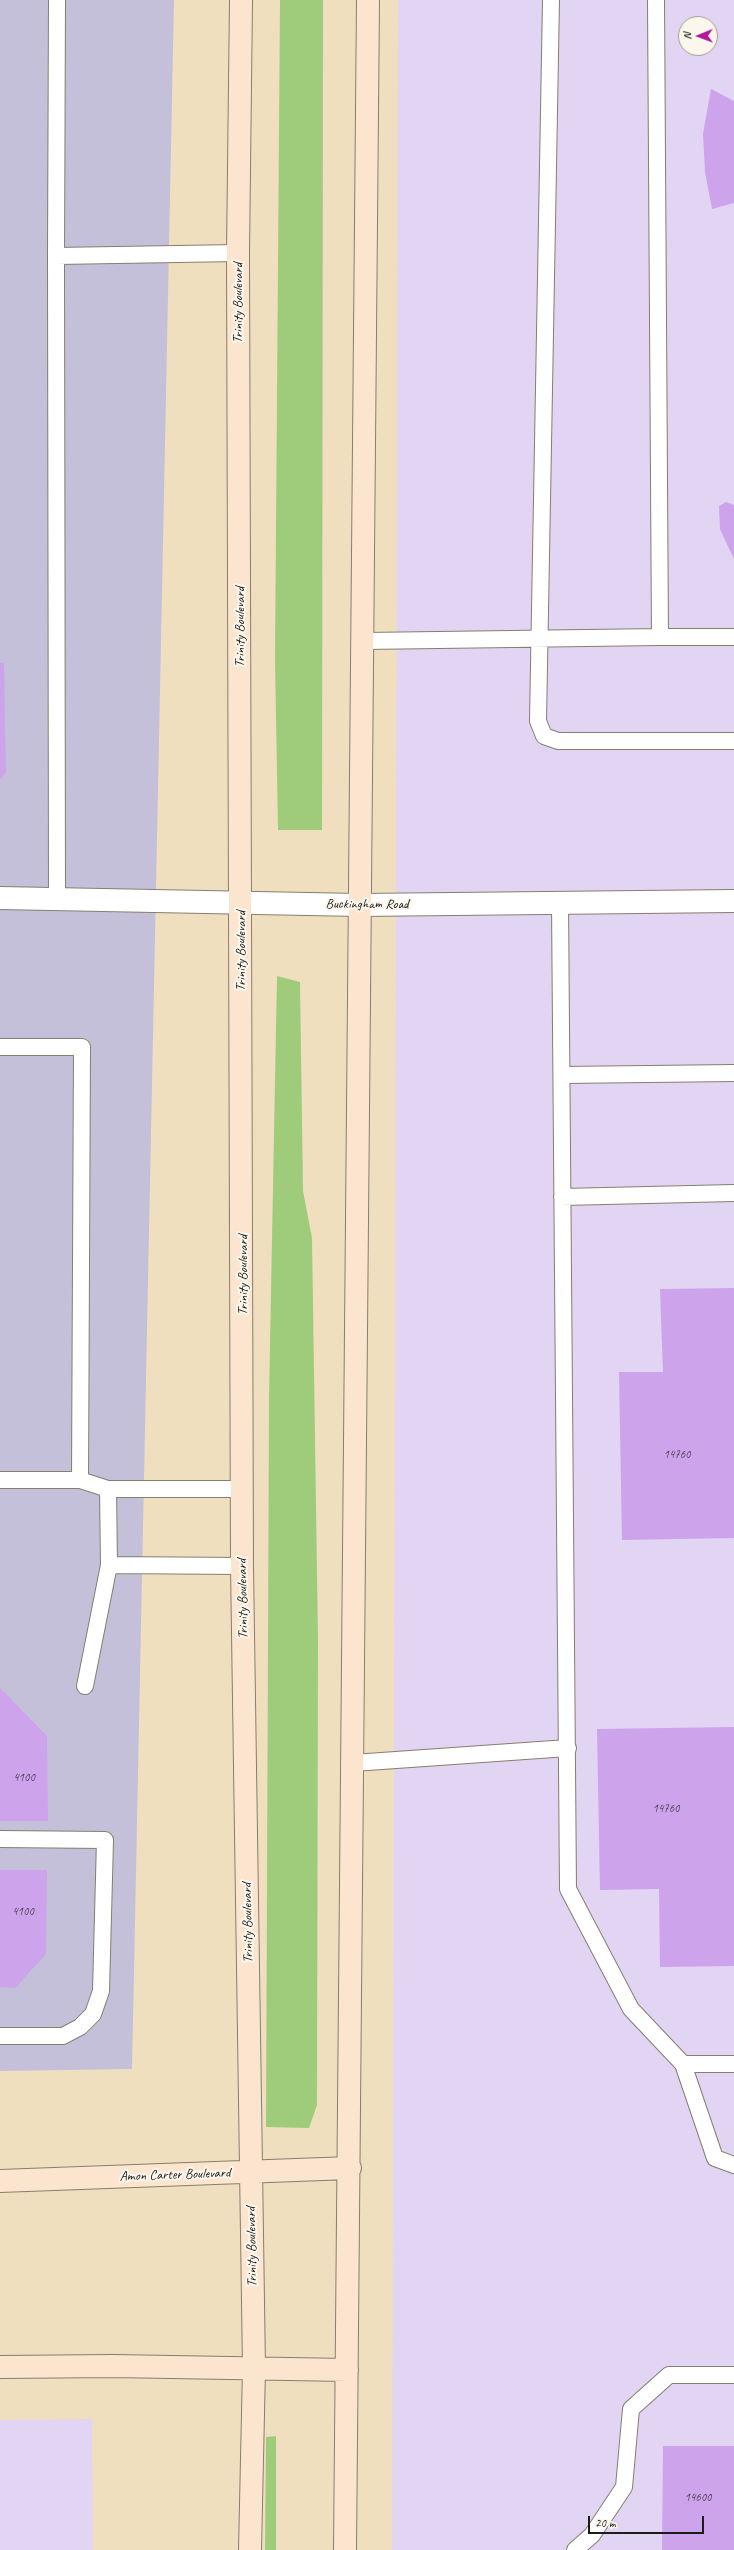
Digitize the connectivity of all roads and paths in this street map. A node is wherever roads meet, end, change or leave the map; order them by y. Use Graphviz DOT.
graph roads {
  1 [pos="57,0"];
  2 [pos="241,0"];
  3 [pos="368,0"];
  4 [pos="551,0"];
  5 [pos="656,0"];
  6 [pos="238,253"];
  7 [pos="56,256"];
  8 [pos="660,636"];
  9 [pos="734,636"];
  10 [pos="540,639"];
  11 [pos="364,641"];
  12 [pos="734,741"];
  13 [pos="0,898"];
  14 [pos="57,899"];
  15 [pos="734,901"];
  16 [pos="241,903"];
  17 [pos="560,903"];
  18 [pos="359,905"];
  19 [pos="0,1047"];
  20 [pos="734,1073"];
  21 [pos="562,1075"];
  22 [pos="734,1193"];
  23 [pos="562,1197"];
  24 [pos="0,1480"];
  25 [pos="80,1480"];
  26 [pos="108,1489"];
  27 [pos="244,1489"];
  28 [pos="109,1565"];
  29 [pos="242,1566"];
  30 [pos="85,1686"];
  31 [pos="568,1748"];
  32 [pos="353,1763"];
  33 [pos="0,1839"];
  34 [pos="0,2036"];
  35 [pos="683,2064"];
  36 [pos="734,2064"];
  37 [pos="734,2165"];
  38 [pos="350,2168"];
  39 [pos="251,2172"];
  40 [pos="0,2181"];
  41 [pos="0,2367"];
  42 [pos="254,2368"];
  43 [pos="347,2370"];
  44 [pos="734,2375"];
  45 [pos="250,2550"];
  46 [pos="345,2550"];
  47 [pos="574,2550"];
  1 -- 7 [label="lane"];
  2 -- 6 [label="main road, Trinity Boulevard"];
  3 -- 11 [label="main road"];
  4 -- 10 [label="lane"];
  5 -- 8 [label="lane"];
  6 -- 7 [label="lane"];
  6 -- 16 [label="main road, Trinity Boulevard"];
  7 -- 14 [label="lane"];
  8 -- 9 [label="lane"];
  8 -- 10 [label="lane"];
  10 -- 11 [label="lane"];
  10 -- 12 [label="lane"];
  11 -- 18 [label="main road"];
  13 -- 14 [label="street, Buckingham Road"];
  14 -- 16 [label="street, Buckingham Road"];
  15 -- 17 [label="street, Buckingham Road"];
  16 -- 18 [label="street, Buckingham Road"];
  16 -- 27 [label="main road, Trinity Boulevard"];
  17 -- 18 [label="street, Buckingham Road"];
  17 -- 21 [label="lane"];
  18 -- 32 [label="main road"];
  19 -- 25 [label="lane"];
  20 -- 21 [label="lane"];
  21 -- 23 [label="lane"];
  22 -- 23 [label="lane"];
  23 -- 31 [label="lane"];
  24 -- 25 [label="lane"];
  25 -- 26 [label="lane"];
  26 -- 27 [label="lane"];
  26 -- 28 [label="lane"];
  27 -- 29 [label="main road, Trinity Boulevard"];
  28 -- 29 [label="lane"];
  28 -- 30 [label="lane"];
  29 -- 39 [label="main road, Trinity Boulevard"];
  31 -- 32 [label="lane"];
  31 -- 35 [label="lane"];
  32 -- 38 [label="main road"];
  33 -- 34 [label="lane"];
  35 -- 36 [label="lane"];
  35 -- 37 [label="lane"];
  38 -- 39 [label="main road, Amon Carter Boulevard"];
  38 -- 43 [label="main road"];
  39 -- 40 [label="main road, Amon Carter Boulevard"];
  39 -- 42 [label="main road, Trinity Boulevard"];
  41 -- 42 [label="main road"];
  42 -- 43 [label="main road"];
  42 -- 45 [label="main road, Trinity Boulevard"];
  43 -- 46 [label="main road"];
  44 -- 47 [label="lane"];
}
